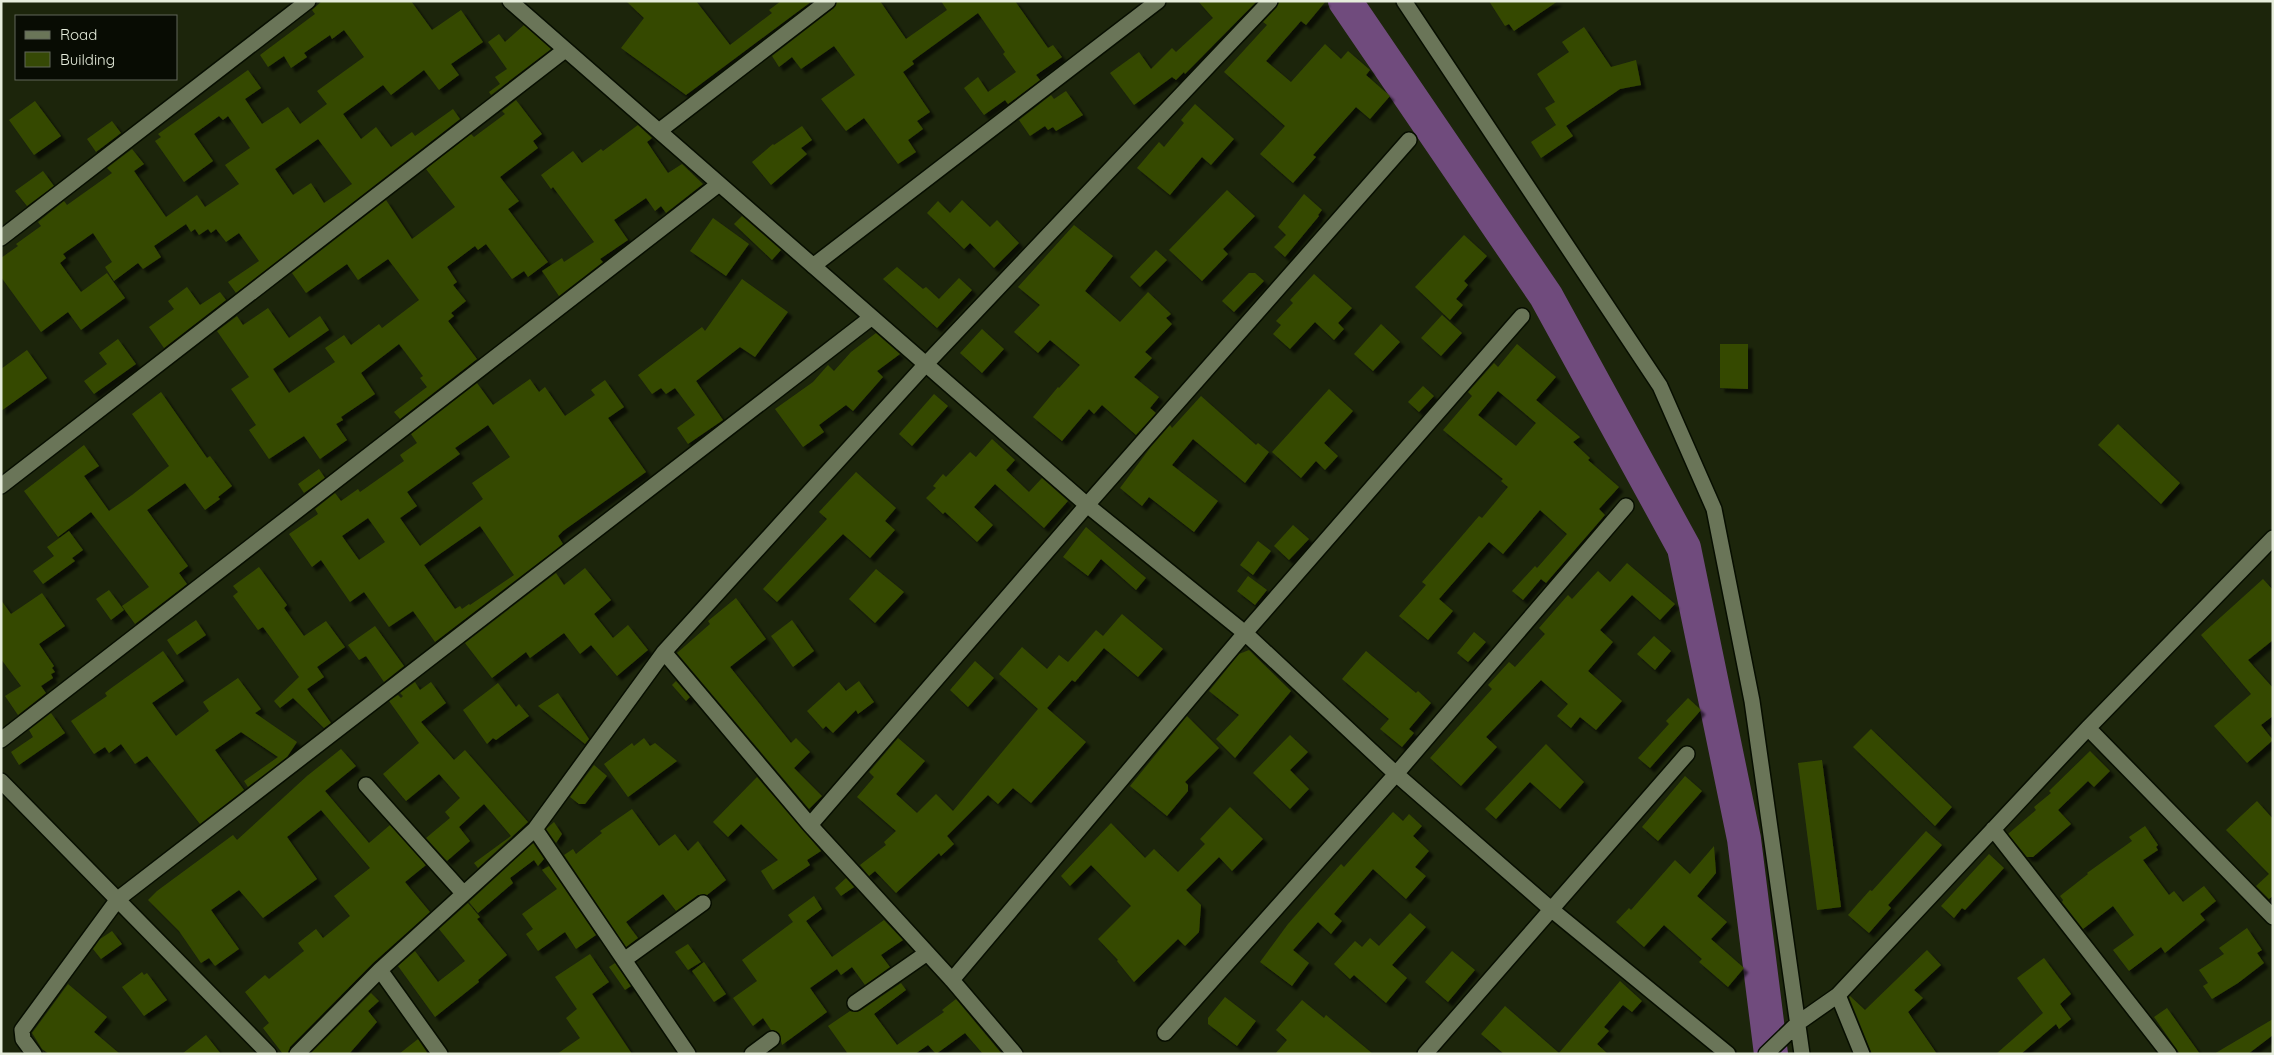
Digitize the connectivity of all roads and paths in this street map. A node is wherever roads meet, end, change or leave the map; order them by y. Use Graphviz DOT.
graph roads {
  1 [pos="308,1"];
  2 [pos="510,1"];
  3 [pos="828,1"];
  4 [pos="1158,1"];
  5 [pos="1270,1"];
  6 [pos="1404,1"];
  7 [pos="565,50"];
  8 [pos="659,131"];
  9 [pos="1409,140"];
  10 [pos="719,184"];
  11 [pos="1,238"];
  12 [pos="813,266"];
  13 [pos="1522,316"];
  14 [pos="872,317"];
  15 [pos="926,364"];
  16 [pos="1,486"];
  17 [pos="1087,505"];
  18 [pos="1626,506"];
  19 [pos="2273,538"];
  20 [pos="1245,633"];
  21 [pos="664,652"];
  22 [pos="2088,728"];
  23 [pos="1,740"];
  24 [pos="1687,754"];
  25 [pos="1396,774"];
  26 [pos="1,781"];
  27 [pos="366,785"];
  28 [pos="810,825"];
  29 [pos="535,829"];
  30 [pos="1993,829"];
  31 [pos="463,893"];
  32 [pos="118,899"];
  33 [pos="703,903"];
  34 [pos="1552,910"];
  35 [pos="2273,917"];
  36 [pos="927,953"];
  37 [pos="624,960"];
  38 [pos="380,970"];
  39 [pos="952,980"];
  40 [pos="1838,995"];
  41 [pos="855,1003"];
  42 [pos="1792,1028"];
  43 [pos="1164,1033"];
  44 [pos="772,1039"];
  45 [pos="34,1054"];
  46 [pos="269,1054"];
  47 [pos="297,1054"];
  48 [pos="440,1054"];
  49 [pos="688,1054"];
  50 [pos="752,1054"];
  51 [pos="1015,1054"];
  52 [pos="1425,1054"];
  53 [pos="1728,1054"];
  54 [pos="1766,1054"];
  55 [pos="1802,1054"];
  56 [pos="1862,1054"];
  57 [pos="2169,1054"];
  1 -- 11 [label="street"];
  2 -- 7 [label="street"];
  3 -- 8 [label="street"];
  4 -- 12 [label="street"];
  5 -- 15 [label="street"];
  6 -- 42 [label="street"];
  7 -- 8 [label="street"];
  7 -- 16 [label="street"];
  8 -- 10 [label="street"];
  9 -- 17 [label="street"];
  10 -- 12 [label="street"];
  10 -- 23 [label="street"];
  12 -- 14 [label="street"];
  13 -- 20 [label="street"];
  14 -- 15 [label="street"];
  14 -- 32 [label="street"];
  15 -- 17 [label="street"];
  15 -- 21 [label="street"];
  17 -- 20 [label="street"];
  17 -- 28 [label="street"];
  18 -- 25 [label="street"];
  19 -- 22 [label="street"];
  20 -- 25 [label="street"];
  20 -- 39 [label="street"];
  21 -- 28 [label="street"];
  21 -- 29 [label="street"];
  22 -- 30 [label="street"];
  22 -- 35 [label="street"];
  24 -- 34 [label="street"];
  25 -- 34 [label="street"];
  25 -- 43 [label="street"];
  26 -- 32 [label="street"];
  27 -- 31 [label="street"];
  28 -- 36 [label="street"];
  29 -- 31 [label="street"];
  29 -- 37 [label="street"];
  30 -- 40 [label="street"];
  30 -- 57 [label="street"];
  31 -- 38 [label="street"];
  32 -- 45 [label="street"];
  32 -- 46 [label="street"];
  33 -- 37 [label="street"];
  34 -- 52 [label="street"];
  34 -- 53 [label="street"];
  36 -- 39 [label="street"];
  36 -- 41 [label="street"];
  37 -- 49 [label="street"];
  38 -- 47 [label="street"];
  38 -- 48 [label="street"];
  39 -- 51 [label="street"];
  40 -- 42 [label="street"];
  40 -- 56 [label="street"];
  42 -- 54 [label="street"];
  42 -- 55 [label="street"];
  44 -- 50 [label="street"];
}
